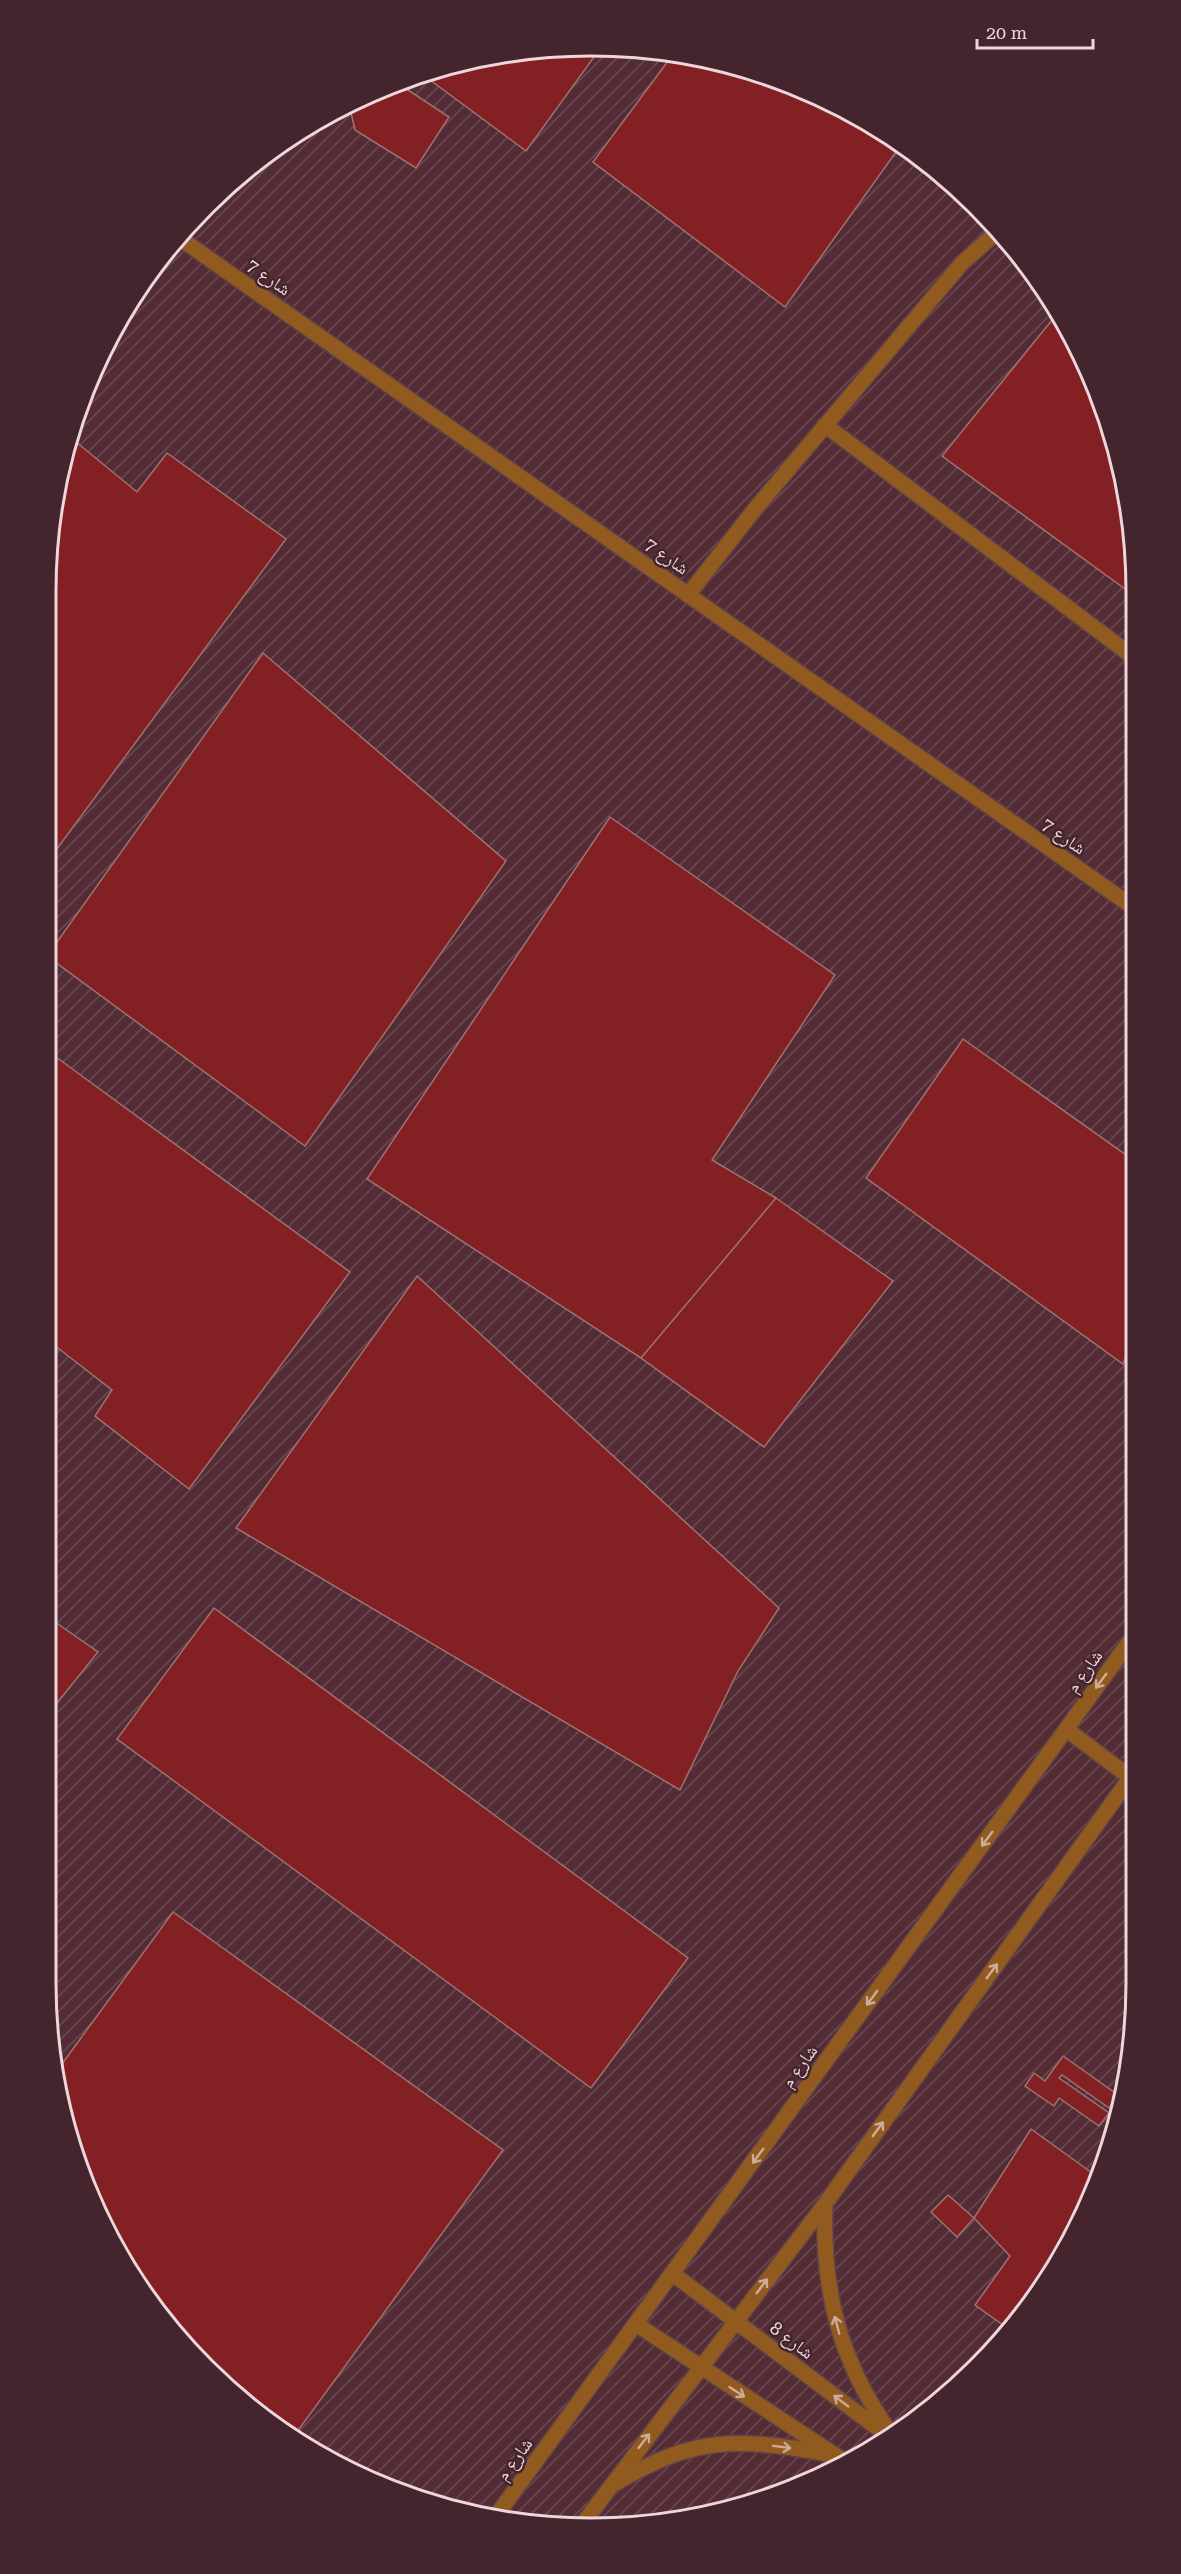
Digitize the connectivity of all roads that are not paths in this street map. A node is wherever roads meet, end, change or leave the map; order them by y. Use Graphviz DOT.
graph roads {
  1 [pos="992,237"];
  2 [pos="185,242"];
  3 [pos="825,425"];
  4 [pos="688,595"];
  5 [pos="1126,651"];
  6 [pos="1126,904"];
  7 [pos="1126,1646"];
  8 [pos="1066,1729"];
  9 [pos="1126,1769"];
  10 [pos="1126,1784"];
  11 [pos="825,2204"];
  12 [pos="673,2274"];
  13 [pos="735,2322"];
  14 [pos="636,2324"];
  15 [pos="701,2368"];
  16 [pos="886,2429"];
  17 [pos="883,2431"];
  18 [pos="838,2457"];
  19 [pos="836,2458"];
  20 [pos="608,2488"];
  21 [pos="500,2510"];
  22 [pos="587,2518"];
  1 -- 3 [label="street"];
  2 -- 4 [label="street, شارع 7"];
  3 -- 4 [label="street"];
  3 -- 5 [label="street"];
  4 -- 6 [label="street, شارع 7"];
  7 -- 8 [label="street, شارع م, one-way"];
  8 -- 9 [label="street"];
  8 -- 12 [label="street, شارع م, one-way"];
  11 -- 10 [label="street, one-way"];
  13 -- 11 [label="street, one-way"];
  16 -- 11 [label="street, شارع 8, one-way"];
  12 -- 13 [label="street, شارع 8"];
  12 -- 14 [label="street, شارع م"];
  13 -- 15 [label="street"];
  17 -- 13 [label="street, شارع 8, one-way"];
  14 -- 15 [label="street"];
  14 -- 21 [label="street, شارع م"];
  15 -- 18 [label="street, one-way"];
  20 -- 15 [label="street, one-way"];
  20 -- 19 [label="street, one-way"];
  20 -- 22 [label="street"];
}
